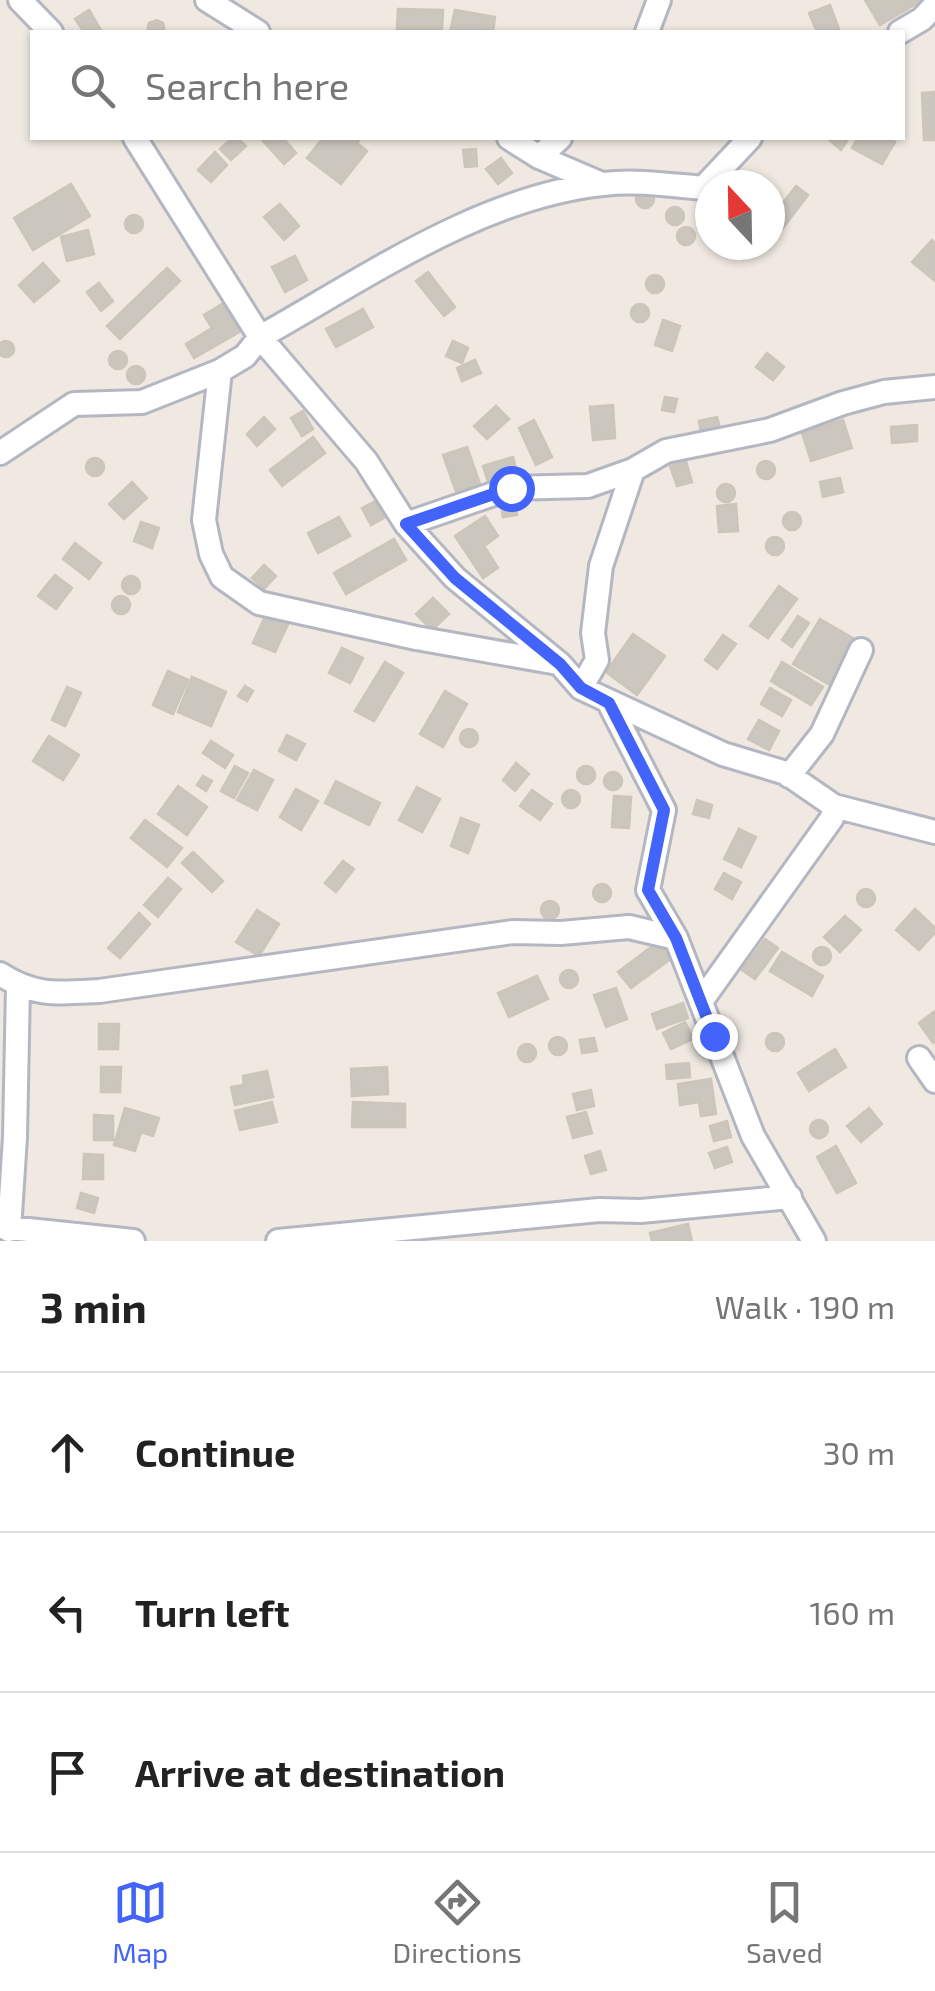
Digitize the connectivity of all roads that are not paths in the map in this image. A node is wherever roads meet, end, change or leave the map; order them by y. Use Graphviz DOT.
graph roads {
  1 [pos="20,0"];
  2 [pos="207,0"];
  3 [pos="660,0"];
  4 [pos="935,6"];
  5 [pos="48,30"];
  6 [pos="255,30"];
  7 [pos="648,30"];
  8 [pos="903,30"];
  9 [pos="135,140"];
  10 [pos="511,140"];
  11 [pos="558,140"];
  12 [pos="748,140"];
  13 [pos="540,157"];
  14 [pos="602,184"];
  15 [pos="260,337"];
  16 [pos="220,370"];
  17 [pos="935,386"];
  18 [pos="0,453"];
  19 [pos="633,470"];
  20 [pos="406,524"];
  21 [pos="862,650"];
  22 [pos="560,664"];
  23 [pos="581,688"];
  24 [pos="609,703"];
  25 [pos="790,776"];
  26 [pos="834,806"];
  27 [pos="935,832"];
  28 [pos="676,938"];
  29 [pos="9,980"];
  30 [pos="702,1000"];
  31 [pos="919,1058"];
  32 [pos="935,1081"];
  33 [pos="790,1198"];
  34 [pos="4,1228"];
  35 [pos="133,1241"];
  36 [pos="278,1241"];
  37 [pos="814,1241"];
  1 -- 5 [label="street"];
  2 -- 6 [label="street"];
  3 -- 7 [label="street"];
  4 -- 8 [label="street"];
  9 -- 15 [label="street"];
  10 -- 13 [label="street"];
  11 -- 13 [label="street"];
  12 -- 14 [label="street"];
  13 -- 14 [label="street"];
  14 -- 15 [label="street"];
  15 -- 16 [label="street"];
  15 -- 20 [label="street"];
  16 -- 18 [label="street"];
  16 -- 22 [label="street"];
  17 -- 19 [label="street"];
  19 -- 20 [label="street"];
  19 -- 23 [label="street"];
  20 -- 22 [label="street"];
  21 -- 25 [label="street"];
  22 -- 23 [label="street"];
  23 -- 24 [label="street"];
  24 -- 25 [label="street"];
  24 -- 28 [label="street"];
  25 -- 26 [label="street"];
  26 -- 27 [label="street"];
  26 -- 30 [label="street"];
  28 -- 29 [label="street"];
  28 -- 30 [label="street"];
  29 -- 34 [label="street"];
  30 -- 33 [label="street"];
  31 -- 32 [label="street"];
  33 -- 36 [label="street"];
  33 -- 37 [label="street"];
  34 -- 35 [label="street"];
}
